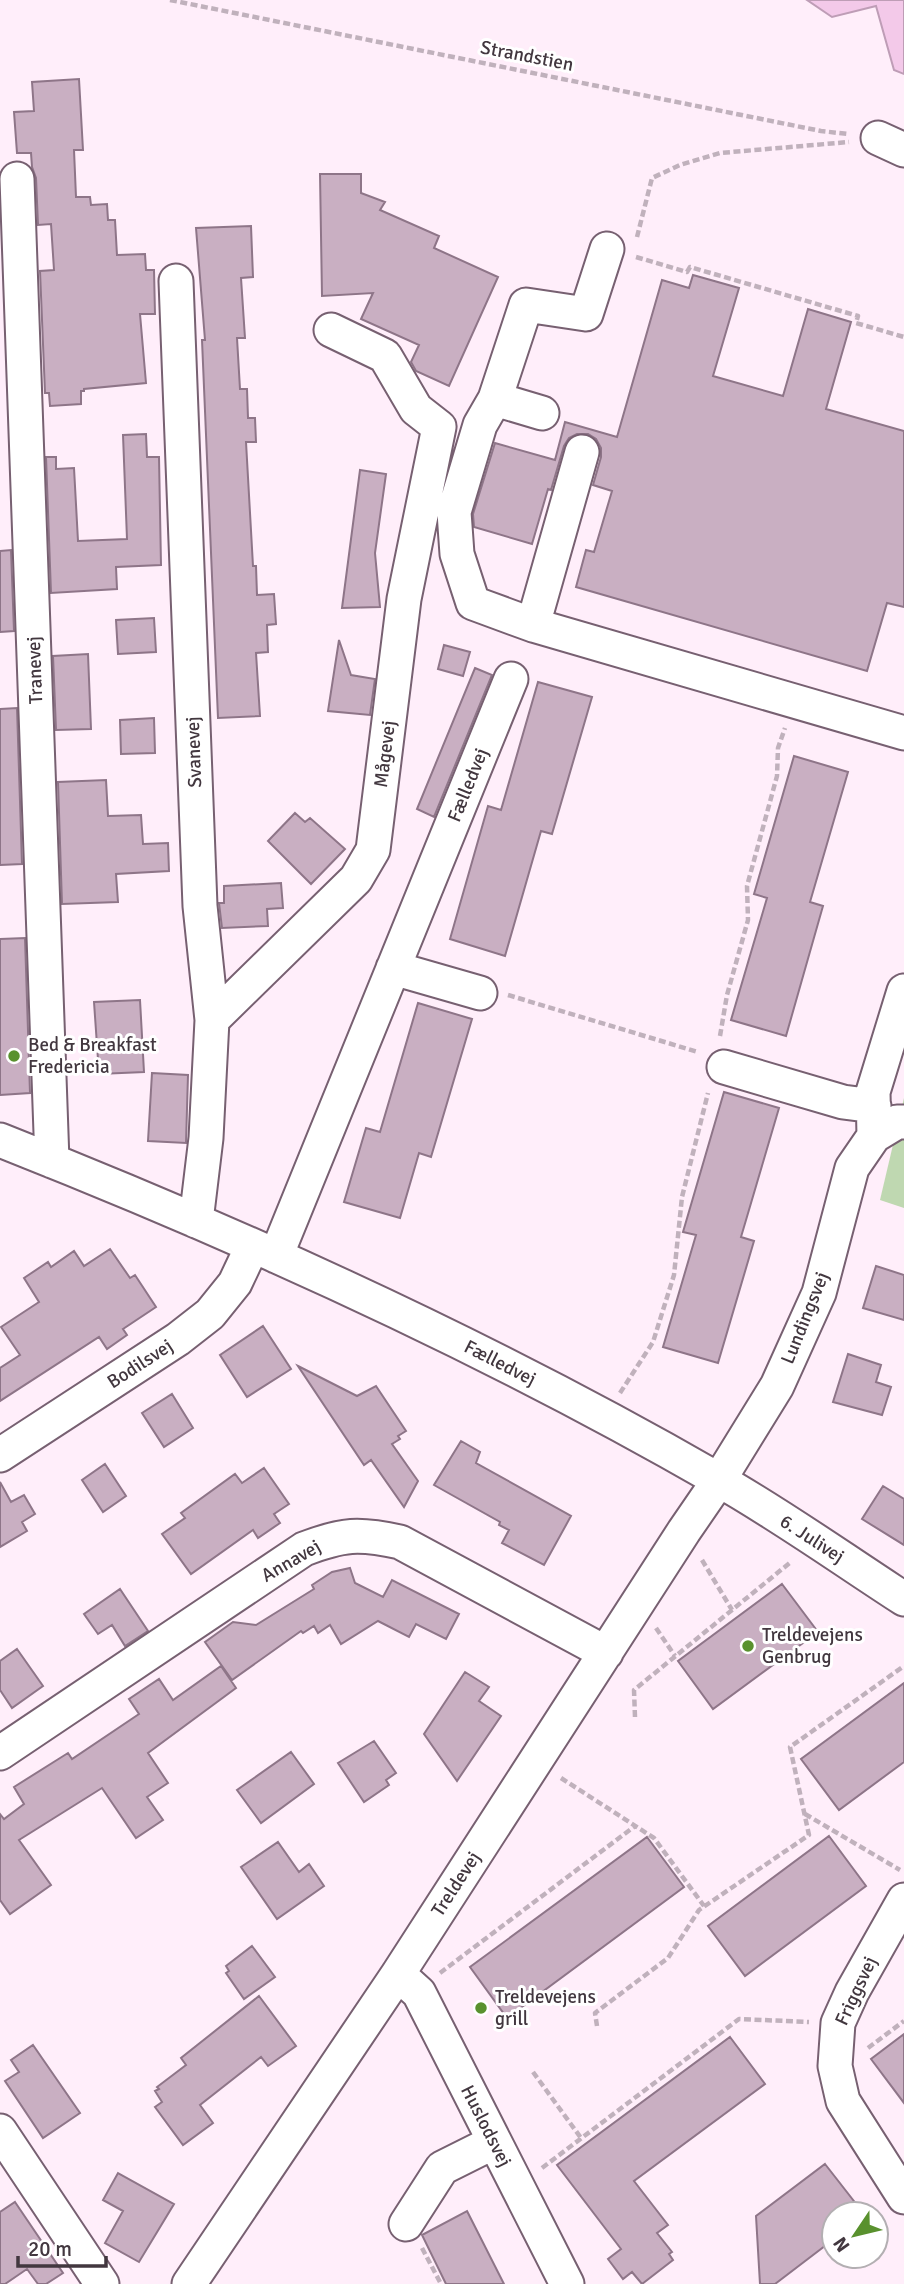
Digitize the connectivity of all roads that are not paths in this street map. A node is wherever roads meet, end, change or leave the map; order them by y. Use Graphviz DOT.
graph roads {
  1 [pos="17,179"];
  2 [pos="620,253"];
  3 [pos="176,281"];
  4 [pos="331,330"];
  5 [pos="495,399"];
  6 [pos="542,413"];
  7 [pos="582,452"];
  8 [pos="533,625"];
  9 [pos="511,679"];
  10 [pos="902,723"];
  11 [pos="393,968"];
  12 [pos="904,991"];
  13 [pos="480,993"];
  14 [pos="212,1020"];
  15 [pos="724,1067"];
  16 [pos="874,1121"];
  17 [pos="904,1122"];
  18 [pos="0,1140"];
  19 [pos="52,1161"];
  20 [pos="196,1221"];
  21 [pos="264,1251"];
  22 [pos="0,1455"];
  23 [pos="719,1480"];
  24 [pos="904,1599"];
  25 [pos="606,1653"];
  26 [pos="0,1753"];
  27 [pos="904,1900"];
  28 [pos="408,1984"];
  29 [pos="0,2131"];
  30 [pos="494,2142"];
  31 [pos="904,2197"];
  32 [pos="406,2224"];
  33 [pos="102,2284"];
  34 [pos="189,2284"];
  35 [pos="566,2284"];
  1 -- 19 [label="street, Tranevej"];
  2 -- 5 [label="street"];
  3 -- 14 [label="street, Svanevej"];
  4 -- 14 [label="street, Mågevej"];
  5 -- 6 [label="street"];
  5 -- 8 [label="street"];
  7 -- 8 [label="street"];
  8 -- 10 [label="street"];
  9 -- 11 [label="street, Fælledvej"];
  11 -- 13 [label="street"];
  11 -- 21 [label="street, Fælledvej"];
  12 -- 16 [label="street, Lundingsvej"];
  14 -- 20 [label="street, Svanevej"];
  15 -- 16 [label="street"];
  16 -- 17 [label="street"];
  16 -- 23 [label="street, Lundingsvej"];
  18 -- 19 [label="street, Fælledvej"];
  19 -- 20 [label="street, Fælledvej"];
  20 -- 21 [label="street, Fælledvej"];
  21 -- 22 [label="street, Bodilsvej"];
  21 -- 23 [label="street, Fælledvej"];
  23 -- 24 [label="street, 6. Julivej"];
  23 -- 25 [label="street, Treldevej"];
  25 -- 26 [label="street, Annavej"];
  25 -- 28 [label="street, Treldevej"];
  27 -- 31 [label="street, Friggsvej"];
  28 -- 30 [label="street, Huslodsvej"];
  28 -- 34 [label="street, Treldevej"];
  29 -- 33 [label="street"];
  30 -- 32 [label="street"];
  30 -- 35 [label="street, Huslodsvej"];
}
